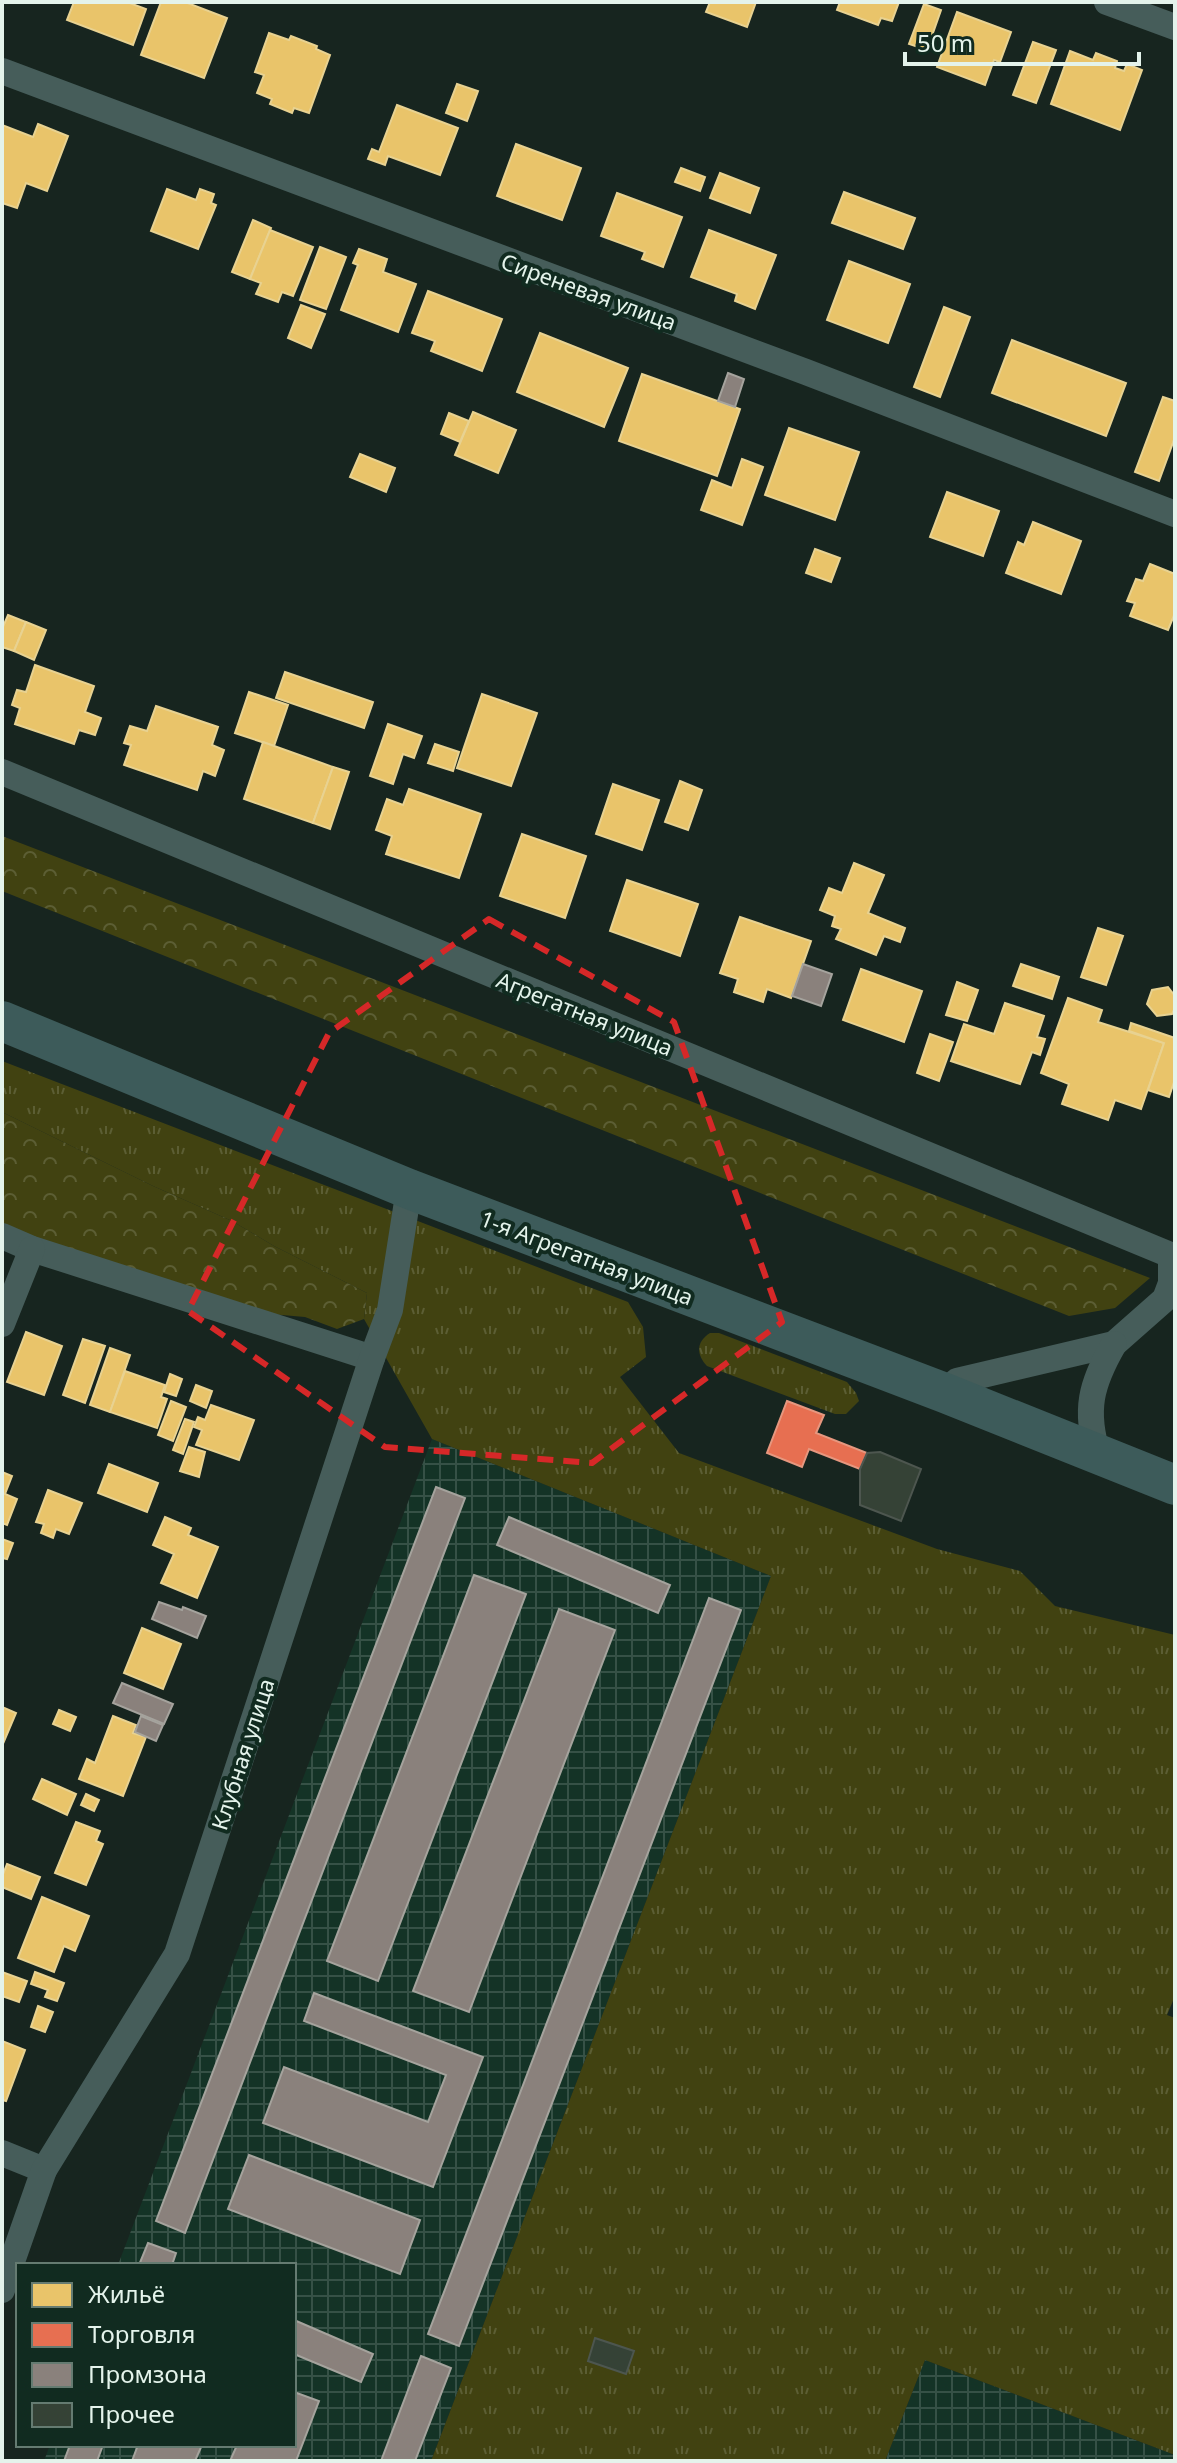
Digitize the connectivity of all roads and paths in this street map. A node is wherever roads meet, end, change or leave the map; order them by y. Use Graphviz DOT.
graph roads {
  1 [pos="1107,2"];
  2 [pos="1175,27"];
  3 [pos="2,71"];
  4 [pos="1175,514"];
  5 [pos="2,772"];
  6 [pos="2,1021"];
  7 [pos="409,1189"];
  8 [pos="2,1236"];
  9 [pos="32,1249"];
  10 [pos="2,1324"];
  11 [pos="1114,1344"];
  12 [pos="372,1358"];
  13 [pos="945,1393"];
  14 [pos="1098,1455"];
  15 [pos="1175,1485"];
  16 [pos="2,2153"];
  17 [pos="44,2170"];
  18 [pos="2,2290"];
  1 -- 2 [label="street"];
  3 -- 4 [label="street, Сиреневая улица"];
  5 -- 11 [label="street, Агрегатная улица"];
  6 -- 7 [label="main road, 1-я Агрегатная улица"];
  7 -- 12 [label="street, Клубная улица"];
  7 -- 13 [label="main road, 1-я Агрегатная улица"];
  8 -- 9 [label="street"];
  9 -- 10 [label="street"];
  9 -- 12 [label="street"];
  11 -- 13 [label="street"];
  11 -- 14 [label="street"];
  12 -- 17 [label="street, Клубная улица"];
  13 -- 14 [label="main road, 1-я Агрегатная улица"];
  14 -- 15 [label="main road, 1-я Агрегатная улица"];
  16 -- 17 [label="street"];
  17 -- 18 [label="street, Клубная улица"];
}
